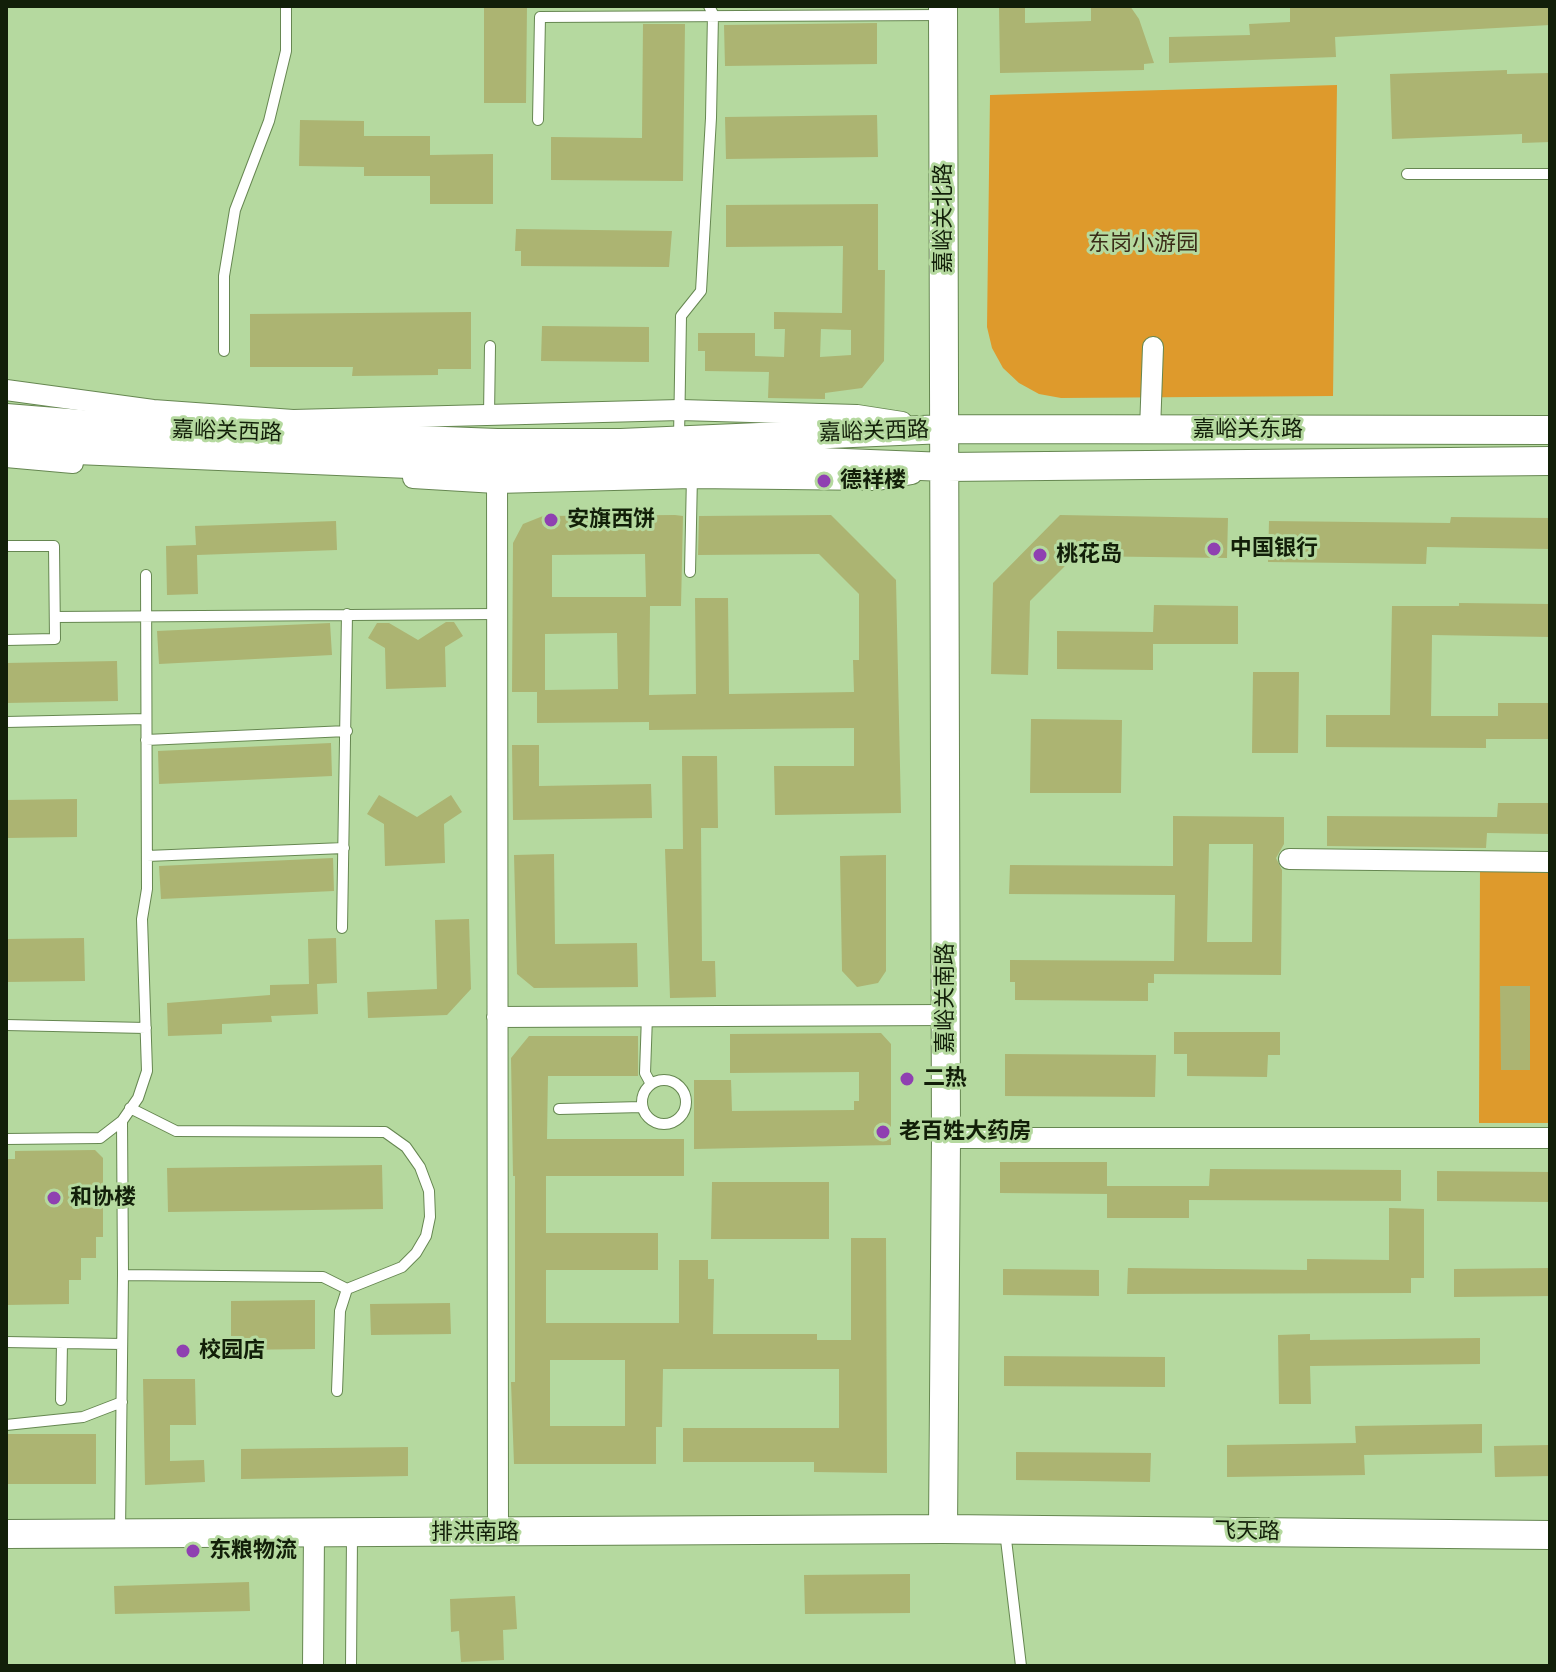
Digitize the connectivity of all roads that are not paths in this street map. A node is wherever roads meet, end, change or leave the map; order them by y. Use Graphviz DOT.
graph roads {
  1 [pos="286,6"];
  2 [pos="711,10"];
  3 [pos="943,10"];
  4 [pos="540,11"];
  5 [pos="538,120"];
  6 [pos="1407,174"];
  7 [pos="1550,174"];
  8 [pos="490,346"];
  9 [pos="1153,347"];
  10 [pos="224,351"];
  11 [pos="6,390"];
  12 [pos="680,410"];
  13 [pos="489,415"];
  14 [pos="6,418"];
  15 [pos="945,429"];
  16 [pos="1150,430"];
  17 [pos="1550,430"];
  18 [pos="6,441"];
  19 [pos="6,457"];
  20 [pos="688,458"];
  21 [pos="1550,461"];
  22 [pos="497,464"];
  23 [pos="946,467"];
  24 [pos="6,546"];
  25 [pos="690,572"];
  26 [pos="146,575"];
  27 [pos="146,614"];
  28 [pos="347,614"];
  29 [pos="497,614"];
  30 [pos="55,617"];
  31 [pos="6,640"];
  32 [pos="146,719"];
  33 [pos="6,722"];
  34 [pos="347,731"];
  35 [pos="146,740"];
  36 [pos="344,848"];
  37 [pos="147,856"];
  38 [pos="1289,859"];
  39 [pos="1550,862"];
  40 [pos="342,928"];
  41 [pos="946,1015"];
  42 [pos="647,1016"];
  43 [pos="497,1017"];
  44 [pos="6,1025"];
  45 [pos="146,1028"];
  46 [pos="651,1084"];
  47 [pos="642,1107"];
  48 [pos="130,1108"];
  49 [pos="559,1109"];
  50 [pos="122,1121"];
  51 [pos="946,1138"];
  52 [pos="1550,1138"];
  53 [pos="6,1139"];
  54 [pos="123,1275"];
  55 [pos="347,1289"];
  56 [pos="6,1342"];
  57 [pos="62,1343"];
  58 [pos="122,1344"];
  59 [pos="337,1391"];
  60 [pos="61,1400"];
  61 [pos="122,1402"];
  62 [pos="6,1425"];
  63 [pos="943,1529"];
  64 [pos="1005,1529"];
  65 [pos="314,1533"];
  66 [pos="352,1533"];
  67 [pos="498,1533"];
  68 [pos="6,1534"];
  69 [pos="120,1534"];
  70 [pos="1550,1535"];
  71 [pos="313,1666"];
  72 [pos="351,1666"];
  73 [pos="1021,1666"];
  1 -- 10 [label="lane"];
  2 -- 3 [label="lane"];
  2 -- 4 [label="lane"];
  2 -- 12 [label="lane"];
  3 -- 15 [label="main road, 嘉峪关北路"];
  4 -- 5 [label="lane"];
  6 -- 7 [label="lane"];
  8 -- 13 [label="lane"];
  9 -- 16 [label="street"];
  11 -- 13 [label="street, 嘉峪关西路"];
  12 -- 13 [label="street, 嘉峪关西路"];
  12 -- 15 [label="street, 嘉峪关西路"];
  12 -- 20 [label="lane"];
  14 -- 22 [label="main road, 嘉峪关西路"];
  15 -- 16 [label="main road, 嘉峪关东路"];
  15 -- 20 [label="main road, 嘉峪关西路"];
  15 -- 23 [label="main road, 嘉峪关北路"];
  16 -- 17 [label="main road, 嘉峪关东路"];
  18 -- 22 [label="main road, 嘉峪关西路"];
  19 -- 22 [label="street"];
  20 -- 22 [label="main road, 嘉峪关西路"];
  20 -- 23 [label="main road, 嘉峪关西路"];
  20 -- 25 [label="lane"];
  21 -- 23 [label="main road, 嘉峪关东路"];
  22 -- 29 [label="street"];
  23 -- 41 [label="main road, 嘉峪关南路"];
  24 -- 30 [label="lane"];
  26 -- 27 [label="lane"];
  27 -- 28 [label="lane"];
  27 -- 30 [label="lane"];
  27 -- 32 [label="lane"];
  28 -- 29 [label="lane"];
  28 -- 34 [label="lane"];
  29 -- 43 [label="street"];
  30 -- 31 [label="lane"];
  32 -- 33 [label="lane"];
  32 -- 35 [label="lane"];
  34 -- 35 [label="lane"];
  34 -- 36 [label="lane"];
  35 -- 37 [label="lane"];
  36 -- 37 [label="lane"];
  36 -- 40 [label="lane"];
  37 -- 45 [label="lane"];
  38 -- 39 [label="street"];
  41 -- 42 [label="street"];
  41 -- 51 [label="main road, 嘉峪关南路"];
  42 -- 43 [label="street"];
  42 -- 46 [label="lane"];
  43 -- 67 [label="street"];
  44 -- 45 [label="lane"];
  45 -- 48 [label="lane"];
  46 -- 47 [label="lane"];
  46 -- 47 [label="lane"];
  47 -- 49 [label="lane"];
  48 -- 50 [label="lane"];
  48 -- 55 [label="lane"];
  50 -- 53 [label="lane"];
  50 -- 54 [label="lane"];
  51 -- 52 [label="street"];
  51 -- 63 [label="main road, 嘉峪关南路"];
  54 -- 55 [label="lane"];
  54 -- 58 [label="lane"];
  55 -- 59 [label="lane"];
  56 -- 57 [label="lane"];
  57 -- 58 [label="lane"];
  57 -- 60 [label="lane"];
  58 -- 61 [label="lane"];
  61 -- 62 [label="lane"];
  61 -- 69 [label="lane"];
  63 -- 64 [label="main road, 飞天路"];
  63 -- 67 [label="main road, 排洪南路"];
  64 -- 70 [label="main road, 飞天路"];
  64 -- 73 [label="lane"];
  65 -- 66 [label="main road, 排洪南路"];
  65 -- 69 [label="main road, 排洪南路"];
  65 -- 71 [label="street"];
  66 -- 67 [label="main road, 排洪南路"];
  66 -- 72 [label="lane"];
  68 -- 69 [label="main road, 排洪南路"];
}
